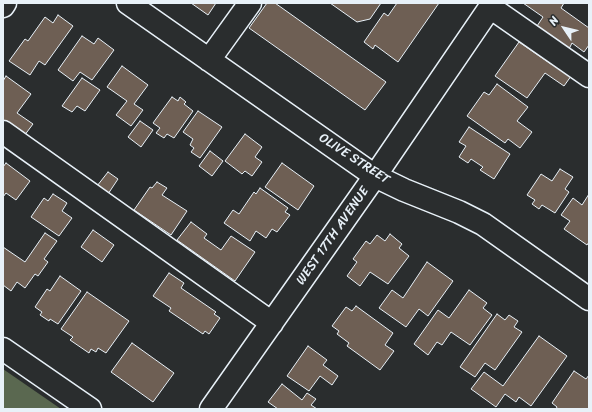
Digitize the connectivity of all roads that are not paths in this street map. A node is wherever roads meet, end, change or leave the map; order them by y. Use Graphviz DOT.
graph roads {
  1 [pos="5,3"];
  2 [pos="128,3"];
  3 [pos="250,3"];
  4 [pos="491,5"];
  5 [pos="3,6"];
  6 [pos="209,60"];
  7 [pos="589,76"];
  8 [pos="3,132"];
  9 [pos="375,176"];
  10 [pos="589,299"];
  11 [pos="272,323"];
  12 [pos="3,349"];
  13 [pos="90,409"];
  14 [pos="212,409"];
  1 -- 5 [label="street"];
  2 -- 6 [label="street, OLIVE STREET"];
  3 -- 6 [label="street"];
  4 -- 7 [label="street"];
  4 -- 9 [label="street, WEST 17TH AVENUE"];
  6 -- 9 [label="street, OLIVE STREET"];
  8 -- 11 [label="street"];
  9 -- 10 [label="street, OLIVE STREET"];
  9 -- 11 [label="street, WEST 17TH AVENUE"];
  11 -- 14 [label="street, WEST 17TH AVENUE"];
  12 -- 13 [label="street"];
}
